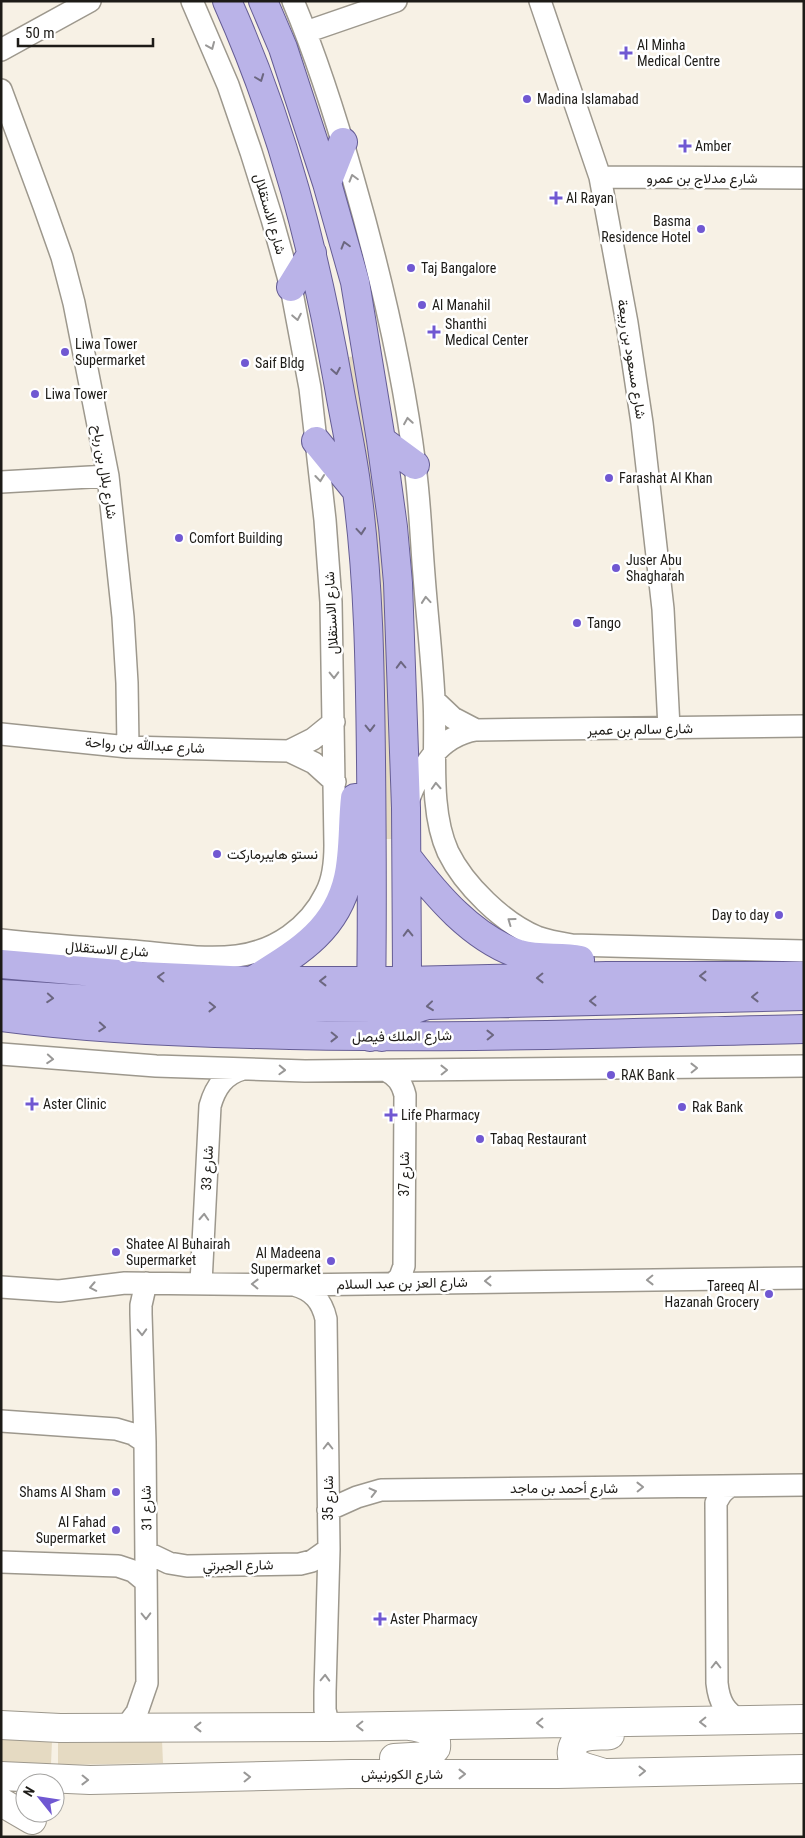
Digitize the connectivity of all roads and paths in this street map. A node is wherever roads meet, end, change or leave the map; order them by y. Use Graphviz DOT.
graph roads {
  1 [pos="90,1"];
  2 [pos="192,1"];
  3 [pos="227,1"];
  4 [pos="263,1"];
  5 [pos="293,1"];
  6 [pos="396,1"];
  7 [pos="540,1"];
  8 [pos="306,32"];
  9 [pos="1,50"];
  10 [pos="1,90"];
  11 [pos="342,142"];
  12 [pos="600,177"];
  13 [pos="804,178"];
  14 [pos="327,183"];
  15 [pos="299,209"];
  16 [pos="312,253"];
  17 [pos="355,282"];
  18 [pos="291,287"];
  19 [pos="382,440"];
  20 [pos="316,441"];
  21 [pos="415,465"];
  22 [pos="108,476"];
  23 [pos="1,482"];
  24 [pos="357,492"];
  25 [pos="434,700"];
  26 [pos="334,722"];
  27 [pos="804,726"];
  28 [pos="670,728"];
  29 [pos="476,730"];
  30 [pos="1,734"];
  31 [pos="128,747"];
  32 [pos="289,751"];
  33 [pos="434,754"];
  34 [pos="371,762"];
  35 [pos="335,782"];
  36 [pos="406,808"];
  37 [pos="407,857"];
  38 [pos="1,940"];
  39 [pos="804,951"];
  40 [pos="1,964"];
  41 [pos="607,976"];
  42 [pos="804,976"];
  43 [pos="252,980"];
  44 [pos="372,981"];
  45 [pos="405,981"];
  46 [pos="1,994"];
  47 [pos="804,996"];
  48 [pos="371,1008"];
  49 [pos="1,1017"];
  50 [pos="804,1029"];
  51 [pos="376,1037"];
  52 [pos="1,1054"];
  53 [pos="804,1066"];
  54 [pos="243,1069"];
  55 [pos="387,1071"];
  56 [pos="804,1278"];
  57 [pos="394,1282"];
  58 [pos="146,1283"];
  59 [pos="201,1283"];
  60 [pos="294,1285"];
  61 [pos="1,1287"];
  62 [pos="1,1421"];
  63 [pos="145,1442"];
  64 [pos="804,1485"];
  65 [pos="731,1486"];
  66 [pos="328,1510"];
  67 [pos="328,1549"];
  68 [pos="146,1552"];
  69 [pos="1,1562"];
  70 [pos="145,1581"];
  71 [pos="804,1719"];
  72 [pos="741,1721"];
  73 [pos="652,1722"];
  74 [pos="1,1725"];
  75 [pos="402,1725"];
  76 [pos="126,1727"];
  77 [pos="329,1727"];
  78 [pos="804,1769"];
  79 [pos="601,1772"];
  80 [pos="351,1774"];
  81 [pos="1,1776"];
  82 [pos="1,1802"];
  83 [pos="15,1810"];
  1 -- 9 [label="street"];
  2 -- 18 [label="street, شارع الاستقلال, one-way"];
  3 -- 15 [label="main road, one-way"];
  4 -- 14 [label="main road"];
  5 -- 8 [label="street"];
  6 -- 8 [label="street"];
  7 -- 12 [label="street, شارع مسعود بن ربيعة"];
  8 -- 11 [label="street"];
  10 -- 22 [label="street, شارع بلال بن رباح"];
  11 -- 14 [label="main road"];
  21 -- 11 [label="street, one-way"];
  12 -- 13 [label="street, شارع مدلاج بن عمرو"];
  12 -- 28 [label="street, شارع مسعود بن ربيعة"];
  17 -- 14 [label="main road, one-way"];
  15 -- 16 [label="main road"];
  15 -- 17 [label="main road"];
  16 -- 18 [label="main road"];
  16 -- 24 [label="main road, one-way"];
  17 -- 19 [label="main road"];
  18 -- 20 [label="street, شارع الاستقلال, one-way"];
  19 -- 21 [label="main road"];
  36 -- 19 [label="main road, one-way"];
  20 -- 24 [label="main road"];
  20 -- 26 [label="street, شارع الاستقلال, one-way"];
  25 -- 21 [label="street, one-way"];
  22 -- 23 [label="street"];
  22 -- 31 [label="street, شارع بلال بن رباح"];
  24 -- 34 [label="main road, one-way"];
  25 -- 29 [label="street, شارع سالم بن عمير"];
  25 -- 33 [label="street"];
  26 -- 32 [label="street, شارع عبدالله بن رواحة"];
  26 -- 35 [label="street, شارع الاستقلال"];
  27 -- 28 [label="street, شارع سالم بن عمير"];
  28 -- 29 [label="street, شارع سالم بن عمير"];
  29 -- 33 [label="street, شارع سالم بن عمير"];
  30 -- 31 [label="street, شارع عبدالله بن رواحة"];
  31 -- 32 [label="street, شارع عبدالله بن رواحة"];
  32 -- 35 [label="street, شارع عبدالله بن رواحة"];
  33 -- 36 [label="street, شارع سالم بن عمير"];
  39 -- 33 [label="street, one-way"];
  34 -- 43 [label="main road"];
  34 -- 44 [label="main road"];
  35 -- 38 [label="street, شارع الاستقلال"];
  36 -- 37 [label="main road"];
  37 -- 41 [label="main road"];
  45 -- 37 [label="main road, one-way"];
  43 -- 40 [label="main road, one-way"];
  42 -- 41 [label="main road, one-way"];
  41 -- 45 [label="main road, one-way"];
  44 -- 43 [label="main road, one-way"];
  44 -- 45 [label="main road"];
  44 -- 48 [label="main road"];
  45 -- 48 [label="main road"];
  46 -- 48 [label="main road, one-way"];
  47 -- 51 [label="main road, one-way"];
  48 -- 51 [label="main road"];
  49 -- 51 [label="main road, شارع الملك فيصل, one-way"];
  51 -- 50 [label="main road, شارع الملك فيصل, one-way"];
  52 -- 54 [label="street, one-way"];
  55 -- 53 [label="street, one-way"];
  54 -- 55 [label="street, one-way"];
  59 -- 54 [label="street, شارع 33, one-way"];
  55 -- 57 [label="street, شارع 37"];
  56 -- 57 [label="street, شارع العز بن عبد السلام, one-way"];
  57 -- 60 [label="street, شارع العز بن عبد السلام"];
  58 -- 59 [label="street, شارع العز بن عبد السلام"];
  58 -- 61 [label="street, شارع العز بن عبد السلام, one-way"];
  58 -- 63 [label="street, شارع 31, one-way"];
  60 -- 59 [label="street, شارع العز بن عبد السلام, one-way"];
  66 -- 60 [label="street, شارع 35, one-way"];
  62 -- 63 [label="street"];
  63 -- 68 [label="street, شارع 31"];
  64 -- 65 [label="street, شارع أحمد بن ماجد"];
  66 -- 65 [label="street, شارع أحمد بن ماجد, one-way"];
  72 -- 65 [label="street, one-way"];
  66 -- 67 [label="street, شارع 35"];
  67 -- 68 [label="street, شارع الجبرتي"];
  77 -- 67 [label="street, شارع 35, one-way"];
  68 -- 70 [label="street, شارع 31"];
  69 -- 70 [label="street"];
  70 -- 76 [label="street, شارع 31, one-way"];
  71 -- 72 [label="main road"];
  72 -- 73 [label="main road, one-way"];
  73 -- 75 [label="main road, one-way"];
  73 -- 79 [label="main road"];
  74 -- 76 [label="main road"];
  75 -- 77 [label="main road, one-way"];
  75 -- 80 [label="main road"];
  77 -- 76 [label="main road, one-way"];
  79 -- 78 [label="main road, شارع الكورنيش, one-way"];
  80 -- 79 [label="main road, شارع الكورنيش, one-way"];
  81 -- 80 [label="main road, شارع الكورنيش, one-way"];
  82 -- 83 [label="main road"];
}
